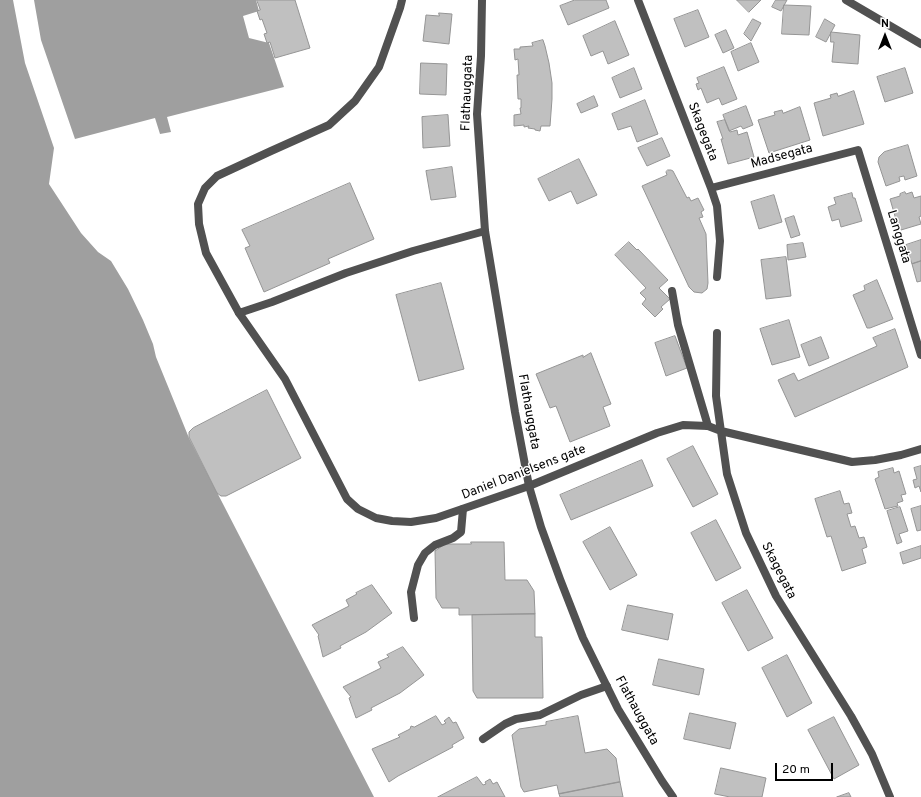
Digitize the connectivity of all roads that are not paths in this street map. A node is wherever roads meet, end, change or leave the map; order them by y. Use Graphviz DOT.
graph roads {
  1 [pos="402,0"];
  2 [pos="482,0"];
  3 [pos="638,0"];
  4 [pos="846,0"];
  5 [pos="921,44"];
  6 [pos="858,150"];
  7 [pos="711,188"];
  8 [pos="485,231"];
  9 [pos="718,277"];
  10 [pos="672,291"];
  11 [pos="238,313"];
  12 [pos="717,333"];
  13 [pos="921,355"];
  14 [pos="708,426"];
  15 [pos="721,431"];
  16 [pos="921,449"];
  17 [pos="529,486"];
  18 [pos="463,509"];
  19 [pos="414,618"];
  20 [pos="607,686"];
  21 [pos="483,739"];
  22 [pos="674,797"];
  23 [pos="890,797"];
  1 -- 11 [label="street, Daniel Danielsens gate"];
  2 -- 8 [label="street, Flathauggata"];
  3 -- 7 [label="street, Skagegata"];
  4 -- 5 [label="street"];
  6 -- 7 [label="street, Madsegata"];
  6 -- 13 [label="street, Langgata"];
  7 -- 9 [label="street, Skagegata"];
  8 -- 11 [label="street"];
  8 -- 17 [label="street, Flathauggata"];
  10 -- 14 [label="street"];
  11 -- 18 [label="street, Daniel Danielsens gate"];
  12 -- 15 [label="street, Skagegata"];
  14 -- 15 [label="street, Daniel Danielsens gate"];
  14 -- 17 [label="street, Daniel Danielsens gate"];
  15 -- 16 [label="street, Daniel Danielsens gate"];
  15 -- 23 [label="street, Skagegata"];
  17 -- 18 [label="street, Daniel Danielsens gate"];
  17 -- 20 [label="street, Flathauggata"];
  18 -- 19 [label="street"];
  20 -- 21 [label="street"];
  20 -- 22 [label="street, Flathauggata"];
}
